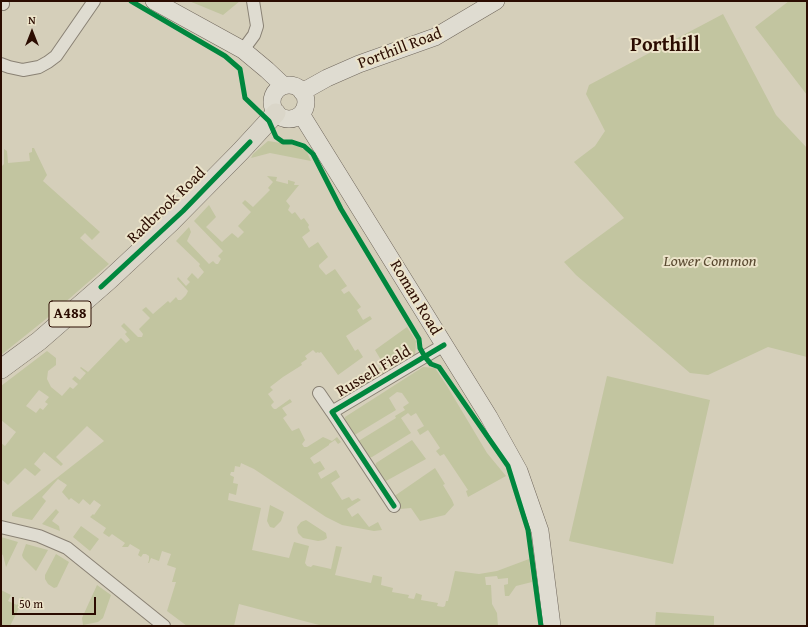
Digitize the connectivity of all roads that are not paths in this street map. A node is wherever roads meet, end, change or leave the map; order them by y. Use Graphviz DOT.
graph roads {
  1 [pos="94,1"];
  2 [pos="154,1"];
  3 [pos="254,1"];
  4 [pos="496,1"];
  5 [pos="243,50"];
  6 [pos="1,64"];
  7 [pos="284,86"];
  8 [pos="302,92"];
  9 [pos="276,113"];
  10 [pos="301,114"];
  11 [pos="444,345"];
  12 [pos="1,369"];
  13 [pos="319,392"];
  14 [pos="332,412"];
  15 [pos="394,506"];
  16 [pos="1,527"];
  17 [pos="164,626"];
  18 [pos="552,626"];
  1 -- 6 [label="street"];
  2 -- 5 [label="main road"];
  3 -- 5 [label="street"];
  4 -- 8 [label="main road, Porthill Road"];
  5 -- 7 [label="main road"];
  7 -- 8 [label="main road"];
  7 -- 9 [label="main road"];
  8 -- 10 [label="main road"];
  9 -- 10 [label="main road"];
  9 -- 12 [label="main road, Radbrook Road / A488"];
  10 -- 11 [label="main road, Roman Road"];
  11 -- 14 [label="street, Russell Field"];
  11 -- 18 [label="main road, Roman Road"];
  13 -- 14 [label="street, Russell Field"];
  14 -- 15 [label="street, Russell Field"];
  16 -- 17 [label="street"];
}
